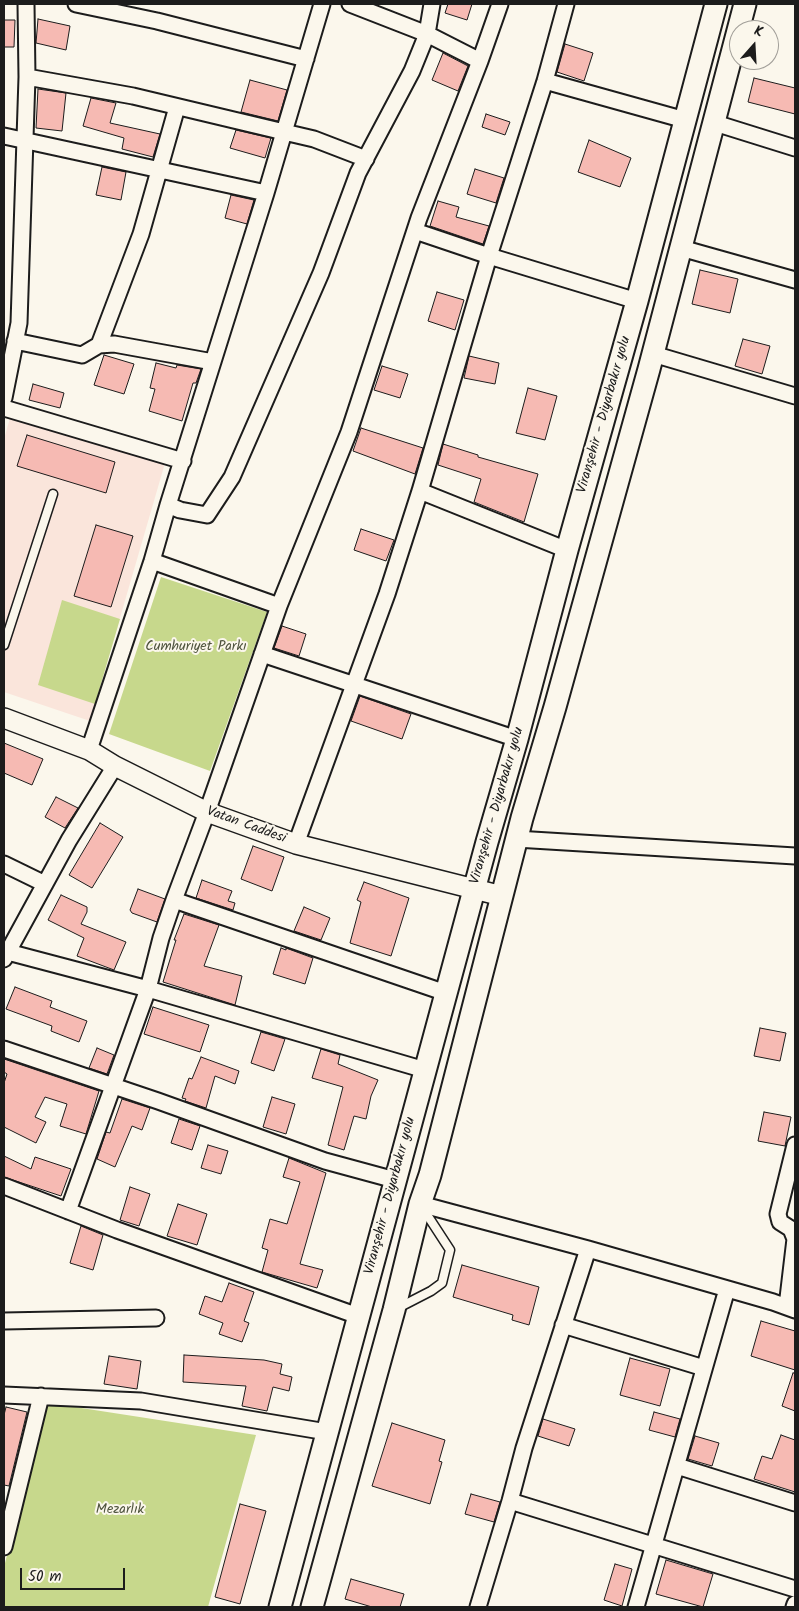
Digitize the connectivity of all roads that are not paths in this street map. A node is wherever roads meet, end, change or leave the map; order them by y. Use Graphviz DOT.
graph roads {
  1 [pos="26,4"];
  2 [pos="76,4"];
  3 [pos="322,4"];
  4 [pos="350,4"];
  5 [pos="432,4"];
  6 [pos="500,4"];
  7 [pos="566,4"];
  8 [pos="716,4"];
  9 [pos="745,4"];
  10 [pos="427,34"];
  11 [pos="306,59"];
  12 [pos="480,60"];
  13 [pos="27,78"];
  14 [pos="545,81"];
  15 [pos="177,107"];
  16 [pos="685,120"];
  17 [pos="715,123"];
  18 [pos="284,132"];
  19 [pos="4,136"];
  20 [pos="24,140"];
  21 [pos="795,148"];
  22 [pos="366,160"];
  23 [pos="159,170"];
  24 [pos="266,193"];
  25 [pos="414,231"];
  26 [pos="681,248"];
  27 [pos="489,256"];
  28 [pos="795,280"];
  29 [pos="637,301"];
  30 [pos="15,341"];
  31 [pos="99,345"];
  32 [pos="653,354"];
  33 [pos="213,362"];
  34 [pos="795,396"];
  35 [pos="4,398"];
  36 [pos="4,408"];
  37 [pos="183,461"];
  38 [pos="420,491"];
  39 [pos="53,494"];
  40 [pos="168,504"];
  41 [pos="567,550"];
  42 [pos="152,561"];
  43 [pos="279,606"];
  44 [pos="4,645"];
  45 [pos="262,654"];
  46 [pos="354,686"];
  47 [pos="4,718"];
  48 [pos="517,739"];
  49 [pos="89,750"];
  50 [pos="115,766"];
  51 [pos="207,812"];
  52 [pos="516,839"];
  53 [pos="296,844"];
  54 [pos="795,856"];
  55 [pos="4,864"];
  56 [pos="46,884"];
  57 [pos="474,889"];
  58 [pos="502,896"];
  59 [pos="174,900"];
  60 [pos="5,954"];
  61 [pos="148,989"];
  62 [pos="446,993"];
  63 [pos="4,1049"];
  64 [pos="425,1070"];
  65 [pos="112,1086"];
  66 [pos="795,1144"];
  67 [pos="395,1180"];
  68 [pos="6,1192"];
  69 [pos="420,1204"];
  70 [pos="68,1211"];
  71 [pos="588,1249"];
  72 [pos="727,1289"];
  73 [pos="793,1302"];
  74 [pos="394,1310"];
  75 [pos="358,1316"];
  76 [pos="156,1318"];
  77 [pos="4,1321"];
  78 [pos="563,1325"];
  79 [pos="704,1368"];
  80 [pos="4,1395"];
  81 [pos="41,1396"];
  82 [pos="327,1432"];
  83 [pos="676,1466"];
  84 [pos="510,1501"];
  85 [pos="795,1503"];
  86 [pos="654,1545"];
  87 [pos="4,1547"];
  88 [pos="795,1589"];
  89 [pos="280,1607"];
  90 [pos="312,1607"];
  91 [pos="478,1607"];
  92 [pos="636,1607"];
  1 -- 13 [label="street"];
  2 -- 11 [label="street"];
  3 -- 11 [label="street"];
  4 -- 10 [label="street"];
  5 -- 10 [label="street"];
  6 -- 12 [label="street"];
  7 -- 14 [label="street"];
  8 -- 16 [label="main road, Viranşehir - Diyarbakır yolu"];
  9 -- 17 [label="main road, Viranşehir - Diyarbakır yolu"];
  10 -- 12 [label="street"];
  10 -- 22 [label="street"];
  11 -- 18 [label="street"];
  12 -- 25 [label="street"];
  13 -- 15 [label="street"];
  13 -- 20 [label="street"];
  14 -- 16 [label="street"];
  14 -- 27 [label="street"];
  15 -- 18 [label="street"];
  15 -- 23 [label="street"];
  16 -- 29 [label="main road, Viranşehir - Diyarbakır yolu"];
  17 -- 21 [label="street"];
  17 -- 26 [label="main road, Viranşehir - Diyarbakır yolu"];
  18 -- 22 [label="street"];
  18 -- 24 [label="street"];
  19 -- 20 [label="street"];
  20 -- 23 [label="street"];
  20 -- 30 [label="street"];
  22 -- 40 [label="street"];
  23 -- 24 [label="street"];
  23 -- 31 [label="street"];
  24 -- 33 [label="street"];
  25 -- 27 [label="street"];
  25 -- 43 [label="street"];
  26 -- 28 [label="street"];
  26 -- 32 [label="main road, Viranşehir - Diyarbakır yolu"];
  27 -- 29 [label="street"];
  27 -- 38 [label="street"];
  29 -- 41 [label="main road, Viranşehir - Diyarbakır yolu"];
  30 -- 31 [label="street"];
  30 -- 35 [label="street"];
  31 -- 33 [label="street"];
  32 -- 34 [label="street"];
  32 -- 52 [label="main road, Viranşehir - Diyarbakır yolu"];
  33 -- 37 [label="street"];
  36 -- 37 [label="street"];
  37 -- 40 [label="street"];
  38 -- 41 [label="street"];
  38 -- 46 [label="street"];
  39 -- 44 [label="lane"];
  40 -- 42 [label="street"];
  41 -- 48 [label="main road, Viranşehir - Diyarbakır yolu"];
  42 -- 43 [label="street"];
  42 -- 49 [label="street"];
  43 -- 45 [label="street"];
  45 -- 46 [label="street"];
  45 -- 51 [label="street"];
  46 -- 48 [label="street"];
  46 -- 53 [label="street"];
  47 -- 49 [label="street, Vatan Caddesi"];
  48 -- 57 [label="main road, Viranşehir - Diyarbakır yolu"];
  49 -- 50 [label="street, Vatan Caddesi"];
  50 -- 51 [label="street, Vatan Caddesi"];
  50 -- 56 [label="street"];
  51 -- 53 [label="street, Vatan Caddesi"];
  51 -- 59 [label="street"];
  52 -- 54 [label="street"];
  52 -- 58 [label="main road, Viranşehir - Diyarbakır yolu"];
  53 -- 57 [label="street, Vatan Caddesi"];
  55 -- 56 [label="street"];
  56 -- 60 [label="street"];
  57 -- 58 [label="street, Vatan Caddesi"];
  57 -- 62 [label="main road, Viranşehir - Diyarbakır yolu"];
  58 -- 69 [label="main road, Viranşehir - Diyarbakır yolu"];
  59 -- 61 [label="street"];
  59 -- 62 [label="street"];
  60 -- 61 [label="street"];
  61 -- 64 [label="street"];
  61 -- 65 [label="street"];
  62 -- 64 [label="main road, Viranşehir - Diyarbakır yolu"];
  63 -- 65 [label="street"];
  64 -- 67 [label="main road, Viranşehir - Diyarbakır yolu"];
  65 -- 67 [label="street"];
  65 -- 70 [label="street"];
  66 -- 73 [label="street"];
  67 -- 75 [label="main road, Viranşehir - Diyarbakır yolu"];
  68 -- 70 [label="street"];
  69 -- 71 [label="street"];
  69 -- 74 [label="main road, Viranşehir - Diyarbakır yolu"];
  69 -- 74 [label="lane"];
  70 -- 75 [label="street"];
  71 -- 72 [label="street"];
  71 -- 78 [label="street"];
  72 -- 73 [label="street"];
  72 -- 79 [label="street"];
  74 -- 90 [label="main road, Viranşehir - Diyarbakır yolu"];
  75 -- 82 [label="main road, Viranşehir - Diyarbakır yolu"];
  76 -- 77 [label="street"];
  78 -- 79 [label="street"];
  78 -- 84 [label="street"];
  79 -- 83 [label="street"];
  80 -- 81 [label="street"];
  81 -- 82 [label="street"];
  81 -- 87 [label="street"];
  82 -- 89 [label="main road, Viranşehir - Diyarbakır yolu"];
  83 -- 85 [label="street"];
  83 -- 86 [label="street"];
  84 -- 86 [label="street"];
  84 -- 91 [label="street"];
  86 -- 88 [label="street"];
  86 -- 92 [label="street"];
}
